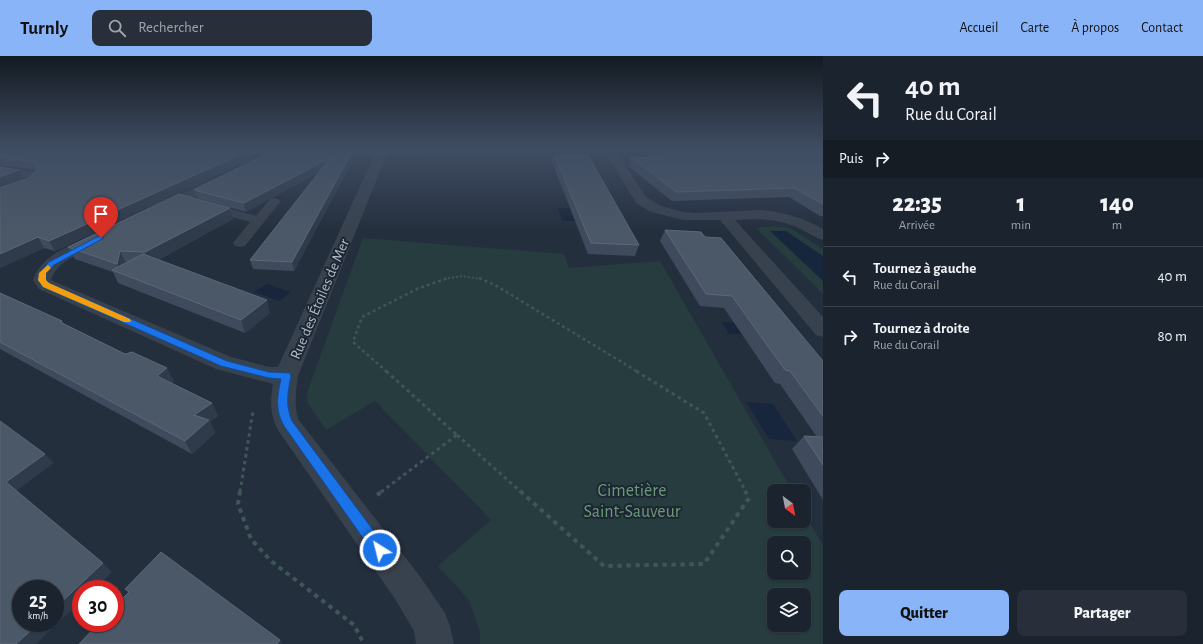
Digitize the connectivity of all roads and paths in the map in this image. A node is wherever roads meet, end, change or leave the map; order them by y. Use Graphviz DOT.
graph roads {
  1 [pos="33,175"];
  2 [pos="230,175"];
  3 [pos="370,175"];
  4 [pos="625,175"];
  5 [pos="0,193"];
  6 [pos="181,199"];
  7 [pos="274,202"];
  8 [pos="146,216"];
  9 [pos="724,216"];
  10 [pos="257,220"];
  11 [pos="110,233"];
  12 [pos="823,235"];
  13 [pos="240,243"];
  14 [pos="823,330"];
  15 [pos="275,375"];
  16 [pos="457,435"];
  17 [pos="353,514"];
  18 [pos="364,644"];
  19 [pos="435,644"];
  1 -- 5 [label="street"];
  2 -- 6 [label="street"];
  3 -- 15 [label="street, Rue des Étoiles de Mer"];
  4 -- 9 [label="street"];
  6 -- 8 [label="street"];
  6 -- 10 [label="lane"];
  7 -- 10 [label="lane"];
  9 -- 12 [label="street"];
  9 -- 14 [label="street"];
  10 -- 13 [label="lane"];
  11 -- 15 [label="street"];
  15 -- 17 [label="street, Rue des Étoiles de Mer"];
  15 -- 18 [label="path"];
  16 -- 16 [label="path"];
  16 -- 17 [label="path"];
  17 -- 19 [label="street, Rue des Étoiles de Mer"];
}
